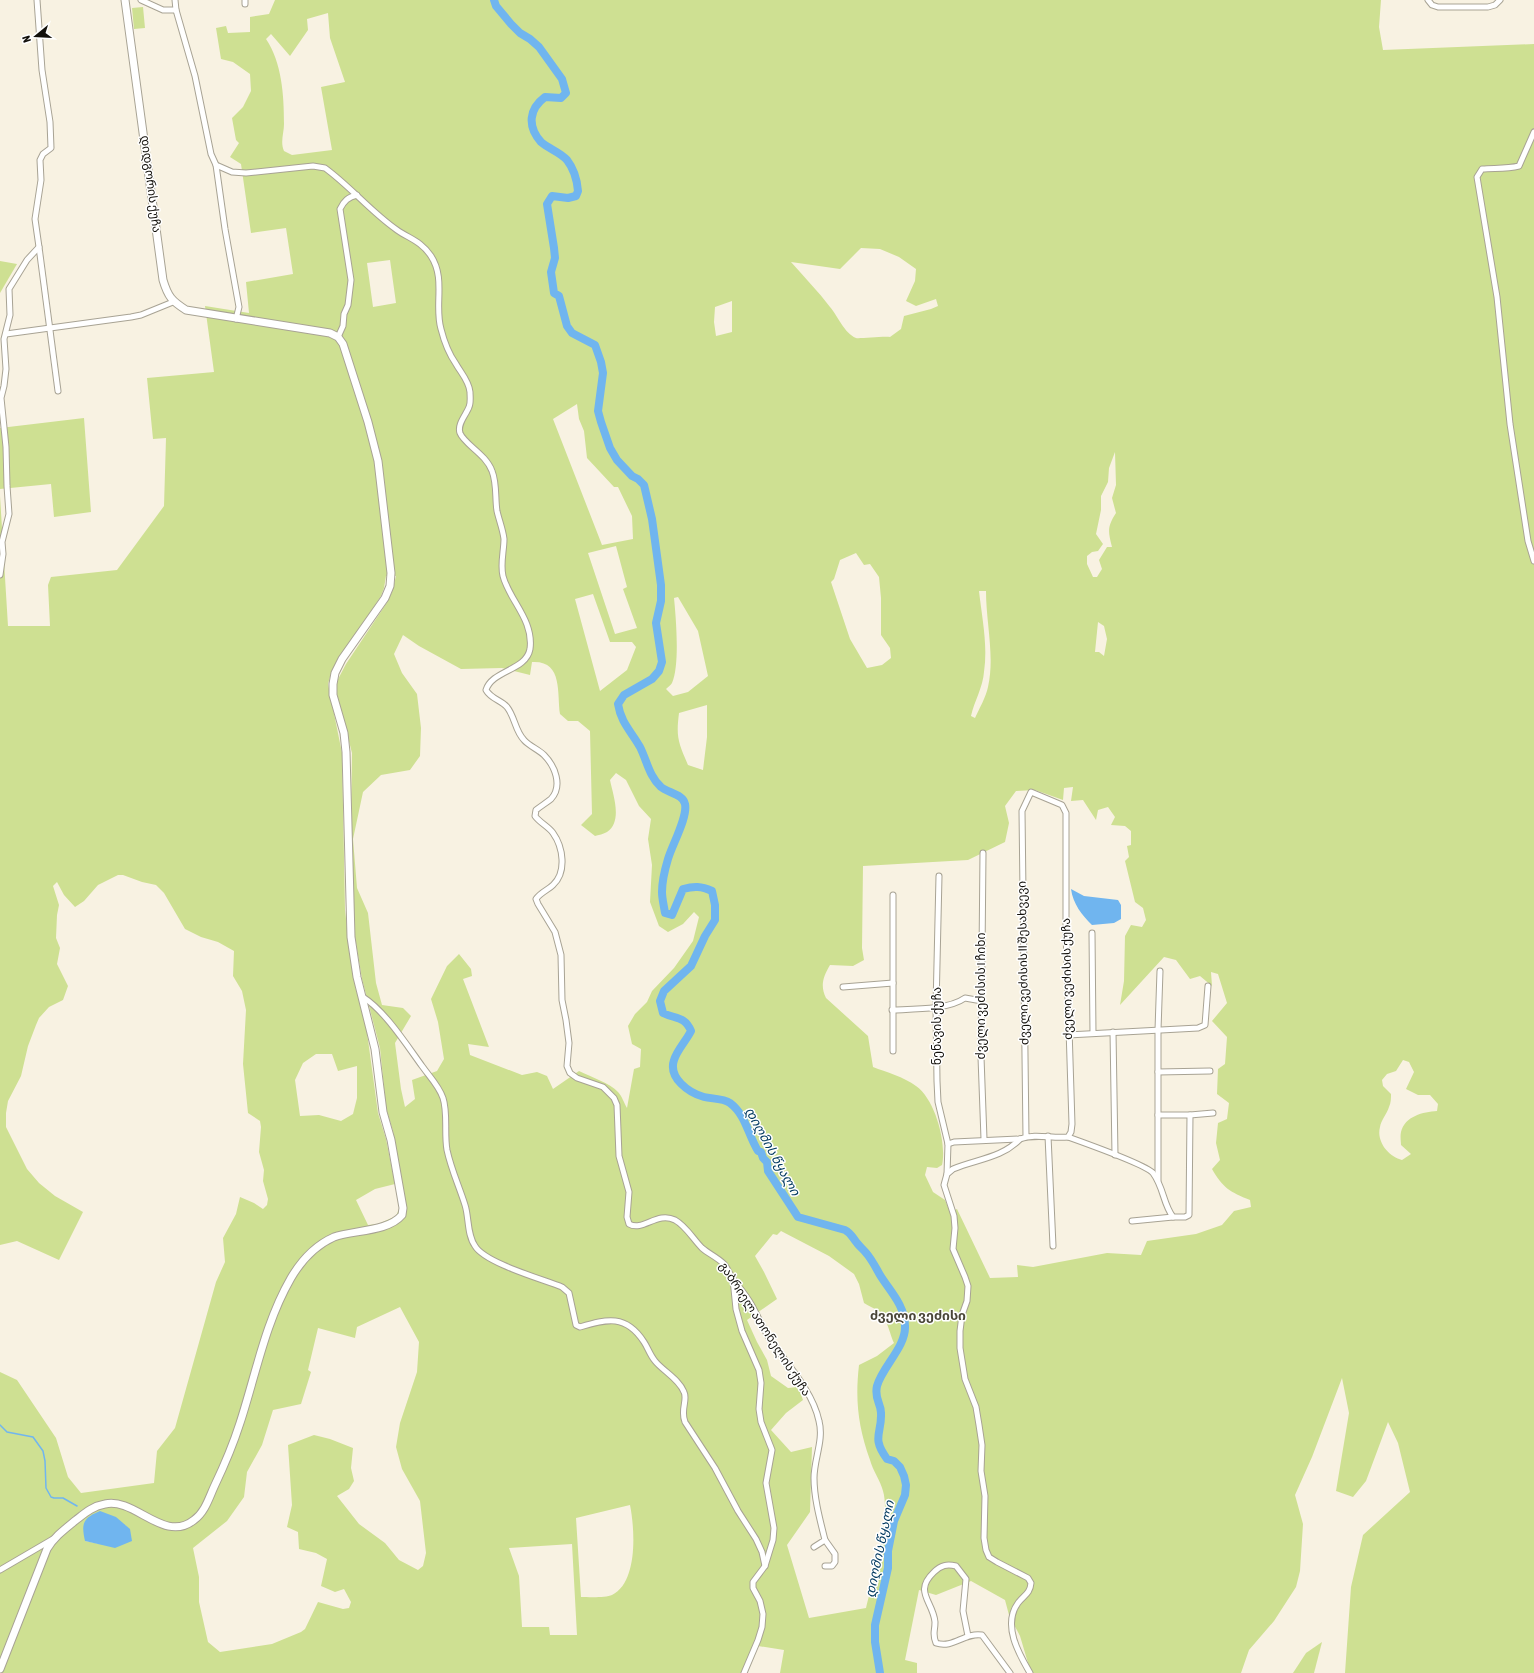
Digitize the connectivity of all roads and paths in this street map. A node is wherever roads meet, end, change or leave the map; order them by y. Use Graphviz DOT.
graph roads {
  1 [pos="37,0"];
  2 [pos="125,0"];
  3 [pos="141,0"];
  4 [pos="175,0"];
  5 [pos="1428,0"];
  6 [pos="1500,0"];
  7 [pos="176,10"];
  8 [pos="1534,132"];
  9 [pos="216,165"];
  10 [pos="357,195"];
  11 [pos="39,247"];
  12 [pos="173,302"];
  13 [pos="236,318"];
  14 [pos="50,328"];
  15 [pos="6,334"];
  16 [pos="338,337"];
  17 [pos="58,391"];
  18 [pos="1534,561"];
  19 [pos="0,575"];
  20 [pos="1031,792"];
  21 [pos="983,853"];
  22 [pos="938,876"];
  23 [pos="893,895"];
  24 [pos="1092,933"];
  25 [pos="1160,971"];
  26 [pos="893,984"];
  27 [pos="1208,986"];
  28 [pos="843,987"];
  29 [pos="363,997"];
  30 [pos="982,1001"];
  31 [pos="936,1007"];
  32 [pos="892,1010"];
  33 [pos="1158,1030"];
  34 [pos="1113,1032"];
  35 [pos="1093,1033"];
  36 [pos="1068,1034"];
  37 [pos="893,1051"];
  38 [pos="1210,1071"];
  39 [pos="1158,1072"];
  40 [pos="1213,1113"];
  41 [pos="1158,1116"];
  42 [pos="1190,1116"];
  43 [pos="1048,1136"];
  44 [pos="1026,1137"];
  45 [pos="1068,1137"];
  46 [pos="984,1139"];
  47 [pos="1020,1139"];
  48 [pos="948,1144"];
  49 [pos="1115,1155"];
  50 [pos="947,1174"];
  51 [pos="1158,1181"];
  52 [pos="1173,1217"];
  53 [pos="1132,1221"];
  54 [pos="1053,1246"];
  55 [pos="733,1279"];
  56 [pos="53,1539"];
  57 [pos="825,1540"];
  58 [pos="814,1547"];
  59 [pos="765,1566"];
  60 [pos="826,1566"];
  61 [pos="0,1570"];
  62 [pos="968,1636"];
  63 [pos="0,1669"];
  64 [pos="744,1673"];
  65 [pos="1010,1673"];
  66 [pos="1030,1673"];
  1 -- 11 [label="street"];
  2 -- 12 [label="street, დიდგორის ქუჩა"];
  3 -- 7 [label="street"];
  4 -- 7 [label="street"];
  5 -- 6 [label="street"];
  7 -- 9 [label="street"];
  8 -- 18 [label="street"];
  9 -- 10 [label="street, გაბრიელ ათონელის ქუჩა"];
  9 -- 13 [label="street"];
  10 -- 16 [label="street"];
  10 -- 55 [label="street, გაბრიელ ათონელის ქუჩა"];
  11 -- 14 [label="street"];
  11 -- 15 [label="street"];
  12 -- 13 [label="street"];
  12 -- 14 [label="street"];
  13 -- 16 [label="street"];
  14 -- 15 [label="street"];
  14 -- 17 [label="street"];
  15 -- 19 [label="street"];
  16 -- 29 [label="street"];
  20 -- 36 [label="street, ძველი ვეძისის ქუჩა"];
  20 -- 44 [label="street, ძველი ვეძისის II შესახვევი"];
  21 -- 30 [label="street, ძველი ვეძისის I ჩიხი"];
  22 -- 31 [label="street, ნენავის ქუჩა"];
  23 -- 26 [label="street"];
  24 -- 35 [label="street"];
  25 -- 33 [label="street"];
  26 -- 28 [label="street"];
  26 -- 32 [label="street"];
  27 -- 33 [label="street"];
  29 -- 56 [label="street"];
  29 -- 59 [label="street"];
  30 -- 31 [label="street"];
  30 -- 46 [label="street, ძველი ვეძისის I ჩიხი"];
  31 -- 32 [label="street"];
  31 -- 48 [label="street, ნენავის ქუჩა"];
  32 -- 37 [label="street"];
  33 -- 34 [label="street"];
  33 -- 39 [label="street"];
  34 -- 35 [label="street"];
  34 -- 49 [label="street"];
  35 -- 36 [label="street"];
  36 -- 45 [label="street, ძველი ვეძისის ქუჩა"];
  38 -- 39 [label="street"];
  39 -- 41 [label="street"];
  40 -- 42 [label="street"];
  41 -- 42 [label="street"];
  41 -- 51 [label="street"];
  42 -- 52 [label="street"];
  43 -- 44 [label="street"];
  43 -- 45 [label="street"];
  43 -- 54 [label="street"];
  44 -- 47 [label="street"];
  45 -- 49 [label="street"];
  46 -- 47 [label="street"];
  46 -- 48 [label="street"];
  47 -- 50 [label="street"];
  48 -- 50 [label="street, ნენავის ქუჩა"];
  49 -- 51 [label="street"];
  50 -- 66 [label="street"];
  51 -- 52 [label="street"];
  52 -- 53 [label="street"];
  55 -- 57 [label="street, გაბრიელ ათონელის ქუჩა"];
  55 -- 59 [label="street"];
  56 -- 61 [label="street"];
  56 -- 63 [label="street"];
  57 -- 58 [label="street"];
  57 -- 60 [label="street, გაბრიელ ათონელის ქუჩა"];
  59 -- 64 [label="street"];
  62 -- 62 [label="street"];
  62 -- 65 [label="street"];
}
